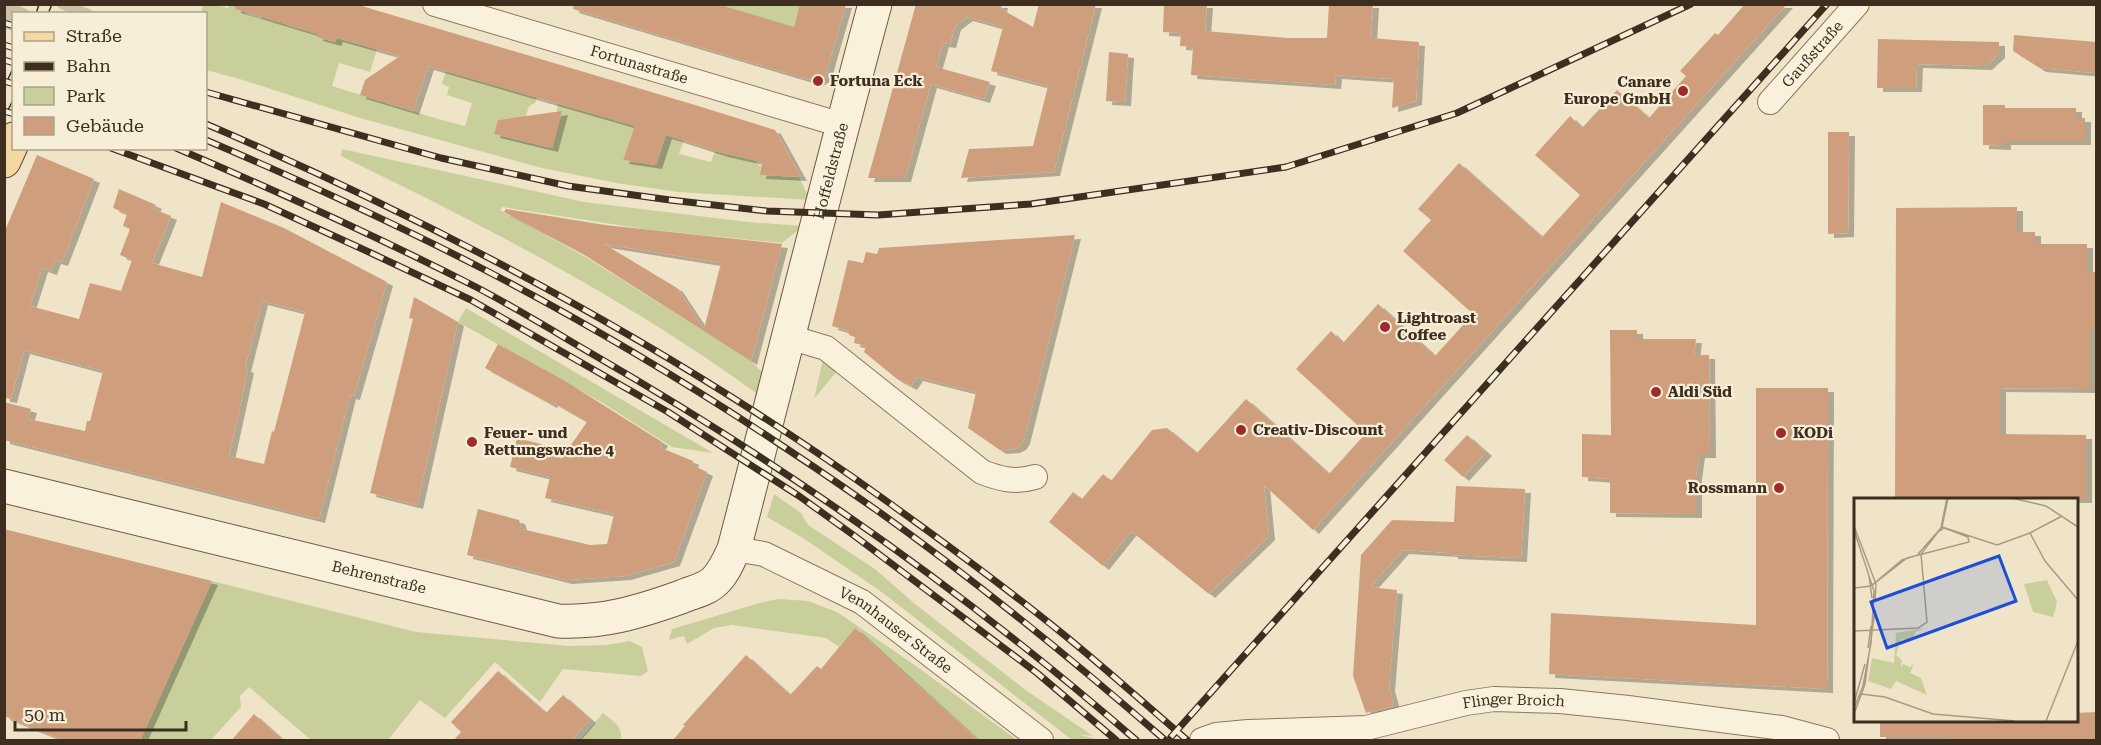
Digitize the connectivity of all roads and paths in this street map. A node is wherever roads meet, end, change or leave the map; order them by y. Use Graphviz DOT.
graph roads {
  1 [pos="435,4"];
  2 [pos="876,4"];
  3 [pos="1857,4"];
  4 [pos="1770,102"];
  5 [pos="842,125"];
  6 [pos="12,144"];
  7 [pos="4,160"];
  8 [pos="789,337"];
  9 [pos="1035,477"];
  10 [pos="4,486"];
  11 [pos="734,549"];
  12 [pos="1041,741"];
  13 [pos="1202,741"];
  14 [pos="1827,741"];
  1 -- 5 [label="street, Fortunastraße"];
  2 -- 5 [label="street, Hoffeldstraße"];
  3 -- 4 [label="street, Gaußstraße"];
  5 -- 8 [label="street, Hoffeldstraße"];
  6 -- 7 [label="main road"];
  8 -- 9 [label="street"];
  8 -- 11 [label="street, Hoffeldstraße"];
  10 -- 11 [label="street, Behrenstraße"];
  11 -- 12 [label="street, Vennhauser Straße"];
  13 -- 14 [label="street, Flinger Broich"];
}
